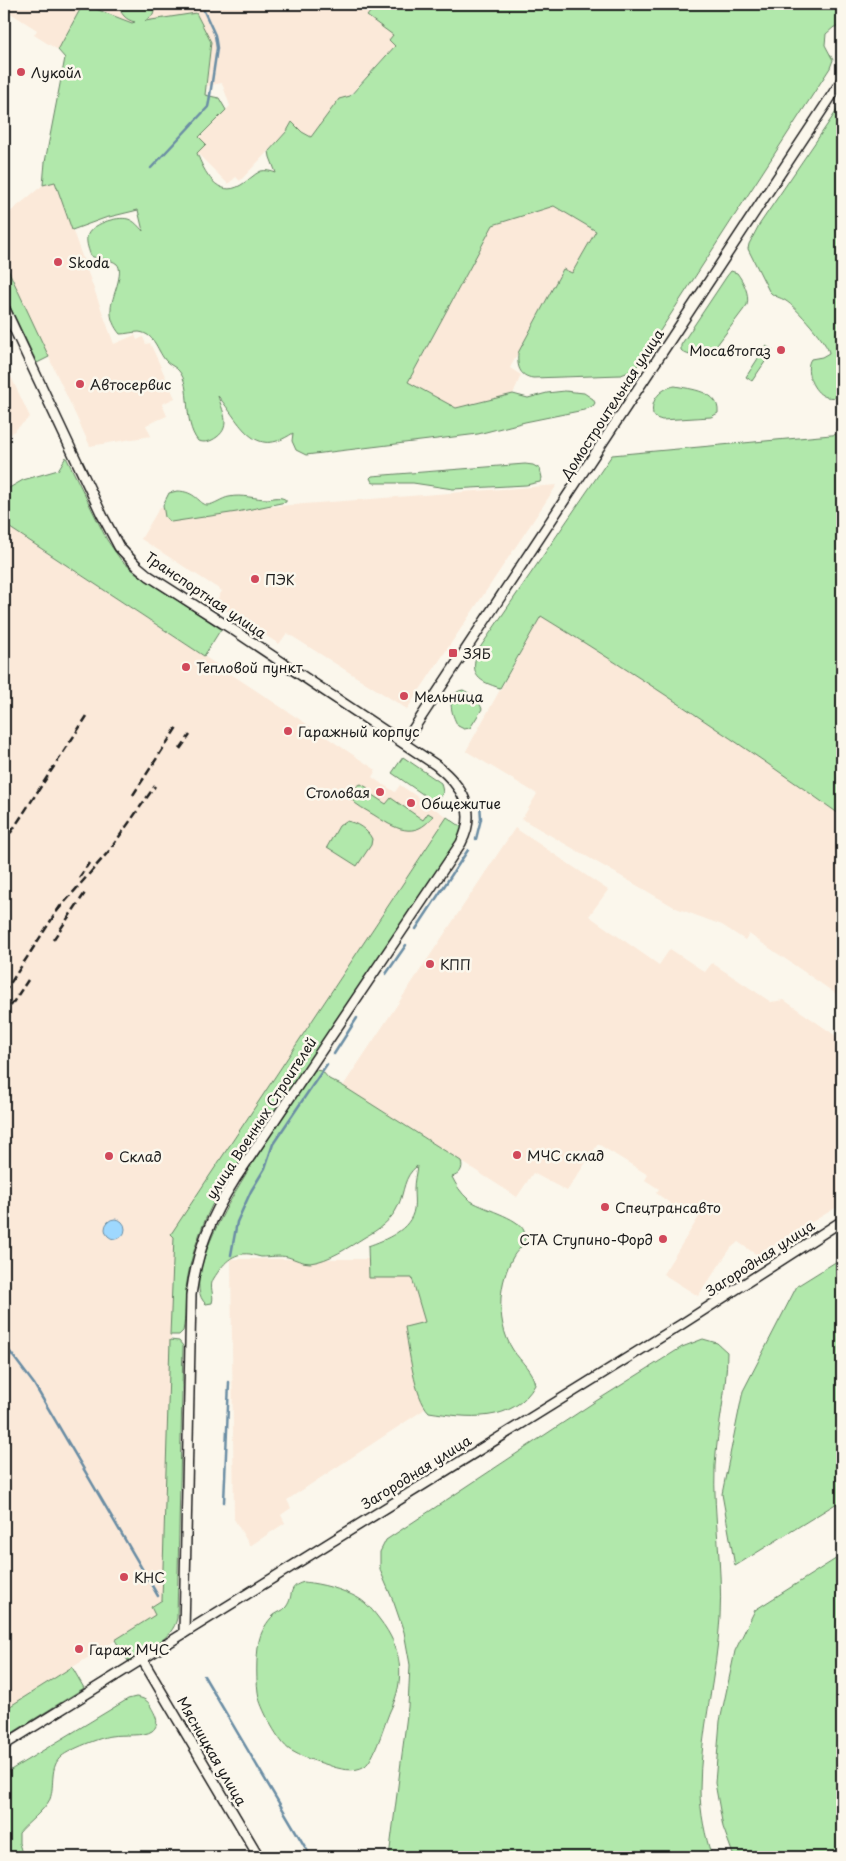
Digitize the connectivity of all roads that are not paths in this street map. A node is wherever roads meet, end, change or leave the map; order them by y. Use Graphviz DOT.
graph roads {
  1 [pos="842,80"];
  2 [pos="4,307"];
  3 [pos="404,743"];
  4 [pos="842,1221"];
  5 [pos="184,1633"];
  6 [pos="142,1659"];
  7 [pos="4,1746"];
  8 [pos="259,1857"];
  1 -- 3 [label="street, Домостроительная улица"];
  2 -- 3 [label="street, Транспортная улица"];
  3 -- 5 [label="street, улица Военных Строителей"];
  4 -- 5 [label="street, Загородная улица"];
  5 -- 6 [label="street, Загородная улица"];
  6 -- 7 [label="street, Загородная улица"];
  6 -- 8 [label="street, Мясницкая улица"];
}
